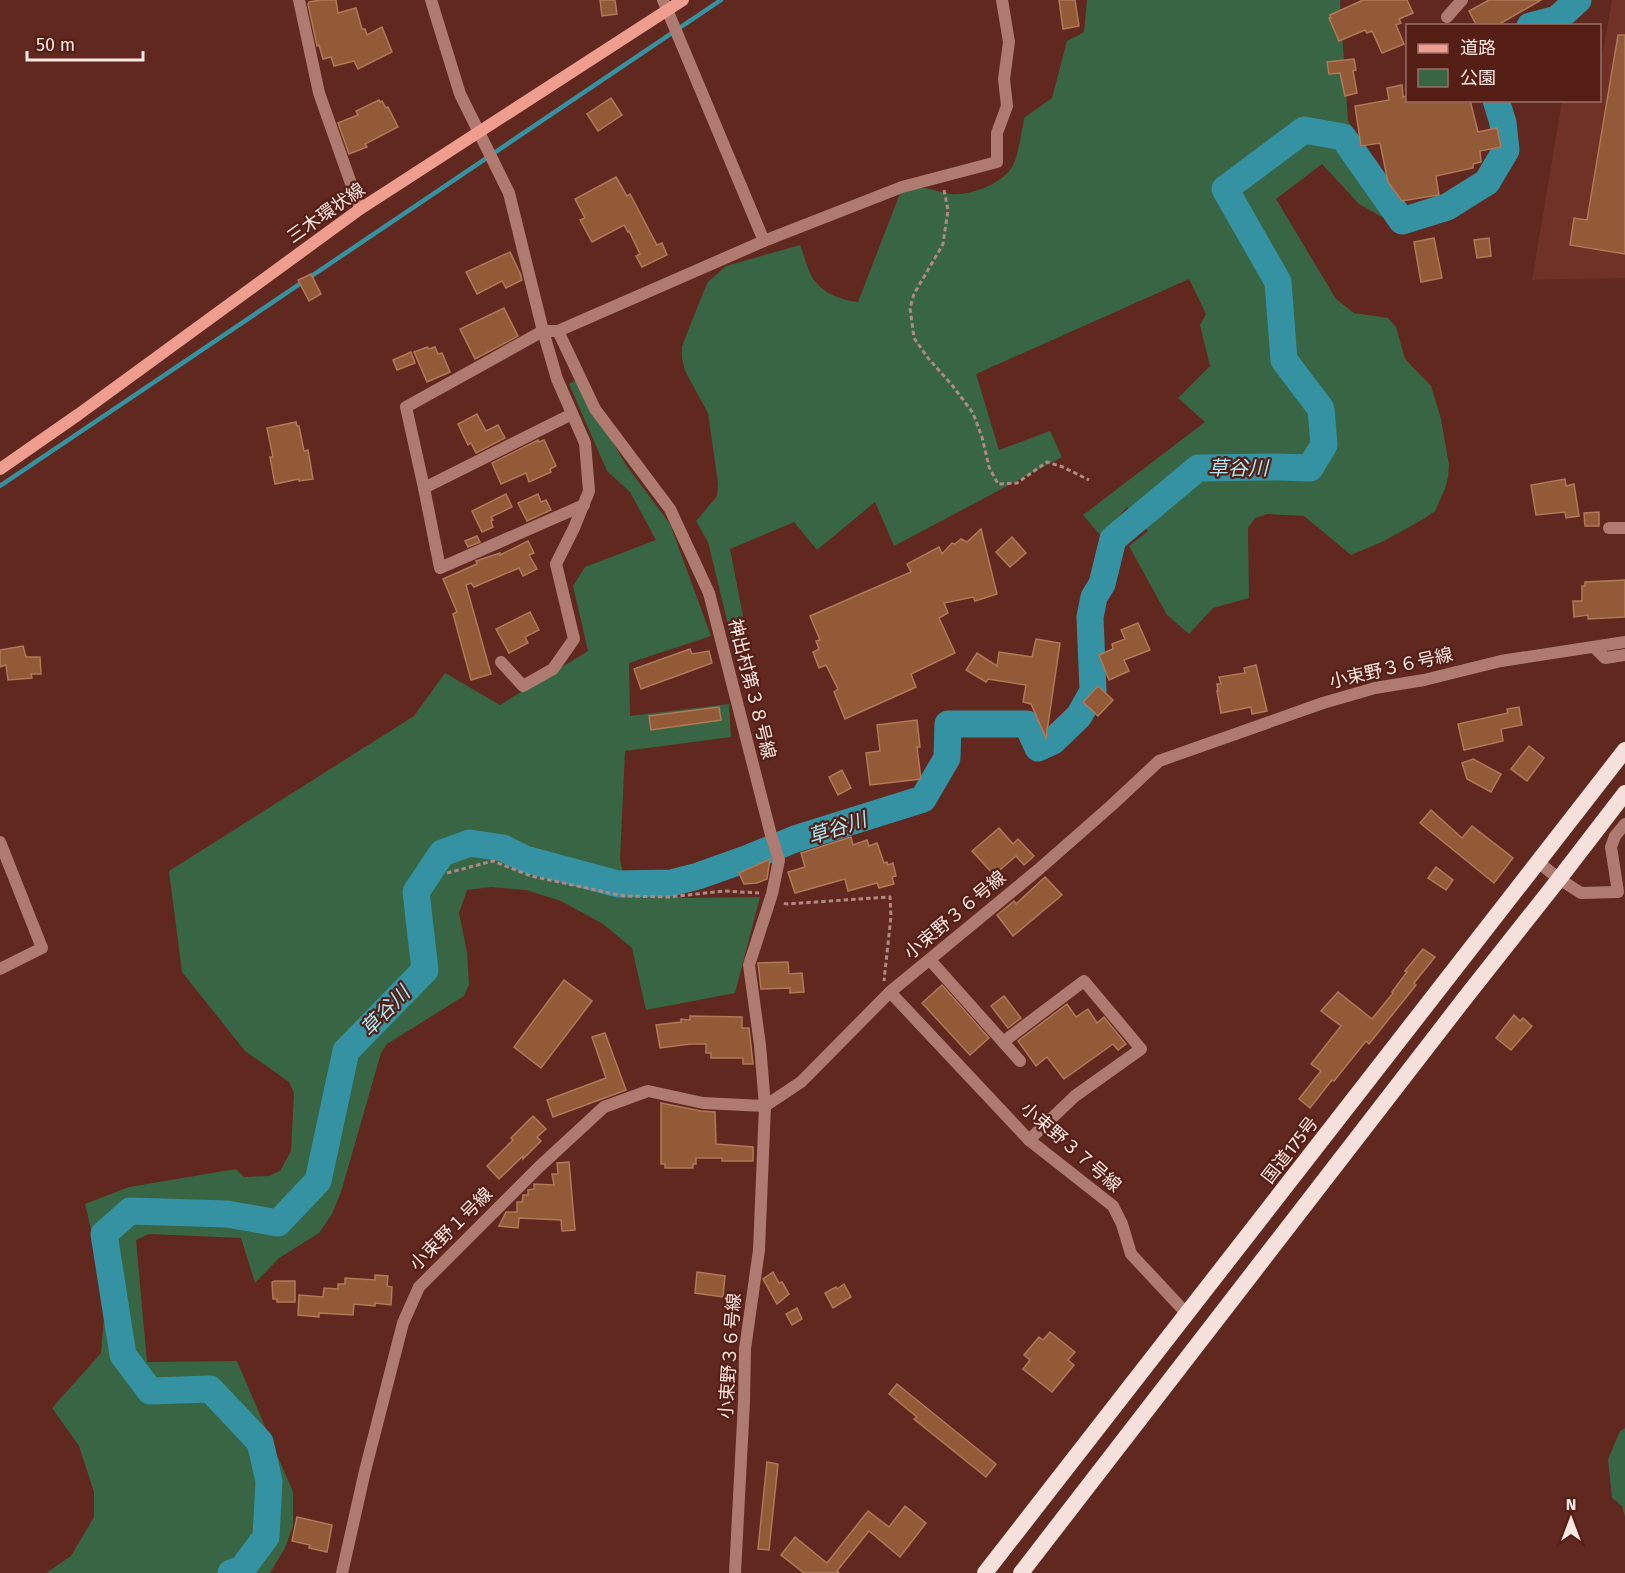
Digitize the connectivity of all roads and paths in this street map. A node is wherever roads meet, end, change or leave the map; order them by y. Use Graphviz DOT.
graph roads {
  1 [pos="299,0"];
  2 [pos="431,0"];
  3 [pos="683,0"];
  4 [pos="1002,0"];
  5 [pos="1462,0"];
  6 [pos="665,5"];
  7 [pos="1447,17"];
  8 [pos="479,133"];
  9 [pos="941,177"];
  10 [pos="360,209"];
  11 [pos="764,242"];
  12 [pos="543,331"];
  13 [pos="558,331"];
  14 [pos="572,414"];
  15 [pos="0,469"];
  16 [pos="1089,480"];
  17 [pos="424,488"];
  18 [pos="584,505"];
  19 [pos="1609,528"];
  20 [pos="1625,528"];
  21 [pos="1625,642"];
  22 [pos="1594,647"];
  23 [pos="1625,655"];
  24 [pos="501,662"];
  25 [pos="1625,750"];
  26 [pos="1625,793"];
  27 [pos="1625,824"];
  28 [pos="0,842"];
  29 [pos="1538,861"];
  30 [pos="447,873"];
  31 [pos="1559,879"];
  32 [pos="1622,891"];
  33 [pos="772,894"];
  34 [pos="930,960"];
  35 [pos="0,969"];
  36 [pos="886,996"];
  37 [pos="1002,1041"];
  38 [pos="1020,1061"];
  39 [pos="765,1106"];
  40 [pos="1029,1140"];
  41 [pos="1186,1314"];
  42 [pos="342,1573"];
  43 [pos="735,1573"];
  44 [pos="985,1573"];
  45 [pos="1021,1573"];
  1 -- 10 [label="street"];
  2 -- 8 [label="street"];
  3 -- 6 [label="main road, 三木環状線"];
  4 -- 9 [label="street"];
  5 -- 7 [label="street"];
  6 -- 8 [label="main road, 三木環状線"];
  6 -- 11 [label="street"];
  8 -- 10 [label="main road, 三木環状線"];
  8 -- 12 [label="street"];
  9 -- 11 [label="street"];
  9 -- 16 [label="path"];
  10 -- 15 [label="main road, 三木環状線"];
  11 -- 13 [label="street"];
  12 -- 13 [label="street"];
  12 -- 14 [label="street"];
  12 -- 17 [label="street"];
  13 -- 33 [label="street, 神出村第３８号線"];
  14 -- 17 [label="street"];
  14 -- 18 [label="street"];
  17 -- 18 [label="street"];
  18 -- 24 [label="street"];
  19 -- 20 [label="street"];
  21 -- 22 [label="street, 小束野３６号線"];
  22 -- 23 [label="street"];
  22 -- 34 [label="street, 小束野３６号線"];
  25 -- 29 [label="highway, 国道175号"];
  26 -- 31 [label="highway"];
  27 -- 32 [label="street"];
  28 -- 35 [label="street"];
  29 -- 31 [label="street"];
  29 -- 41 [label="highway, 国道175号"];
  30 -- 33 [label="path"];
  31 -- 32 [label="street"];
  31 -- 45 [label="highway"];
  33 -- 36 [label="path"];
  33 -- 39 [label="street, 神出村第３８号線"];
  34 -- 36 [label="street, 小束野３６号線"];
  34 -- 37 [label="street"];
  36 -- 39 [label="street, 小束野３６号線"];
  36 -- 40 [label="street, 小束野３７号線"];
  37 -- 38 [label="street"];
  37 -- 40 [label="street"];
  39 -- 42 [label="street, 小束野１号線"];
  39 -- 43 [label="street, 小束野３６号線"];
  40 -- 41 [label="street, 小束野３７号線"];
  41 -- 44 [label="highway, 国道175号"];
}
